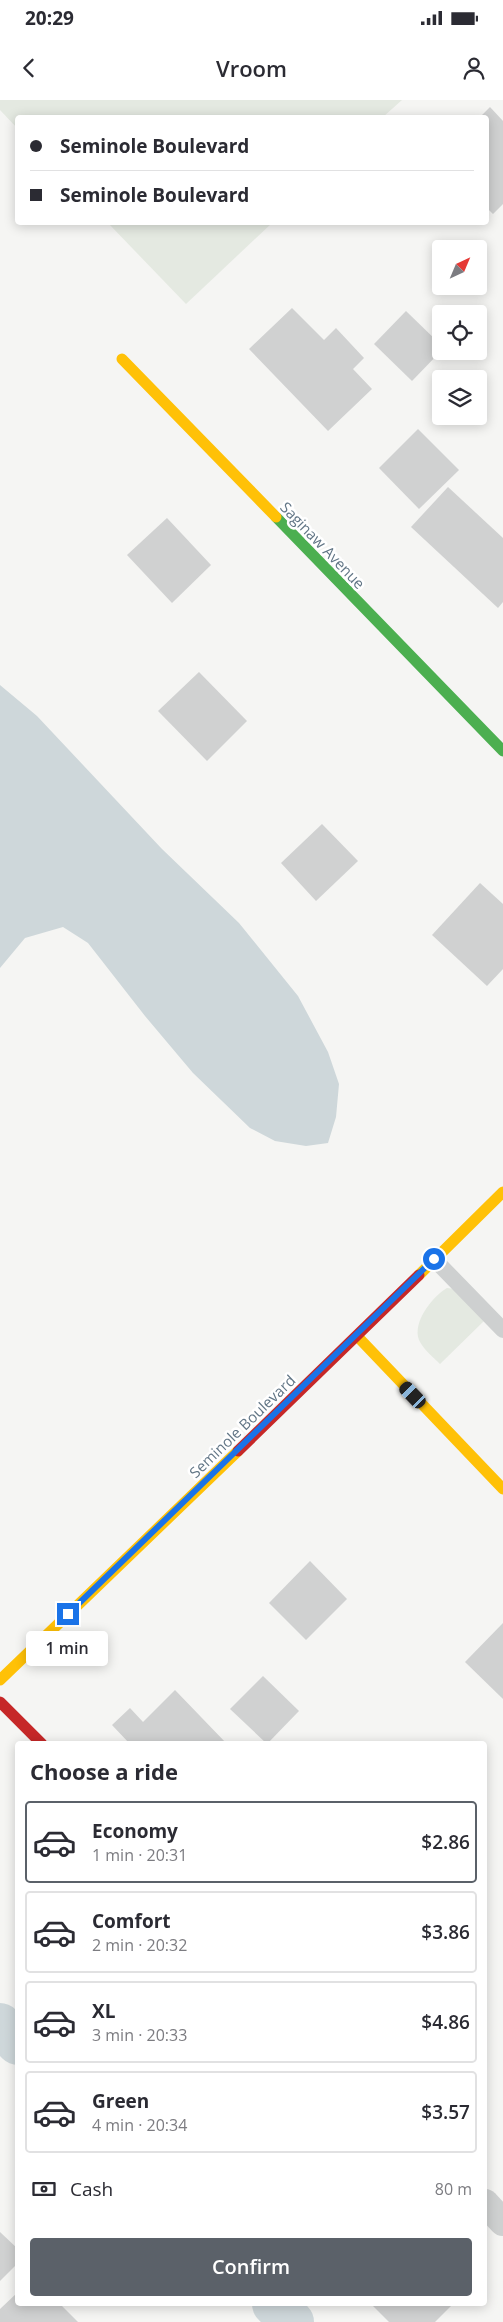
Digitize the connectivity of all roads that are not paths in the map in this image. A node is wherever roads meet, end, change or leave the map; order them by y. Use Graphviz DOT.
graph roads {
  1 [pos="122,359"];
  2 [pos="503,751"];
  3 [pos="503,1192"];
  4 [pos="434,1259"];
  5 [pos="503,1330"];
  6 [pos="357,1336"];
  7 [pos="503,1489"];
  8 [pos="0,1680"];
  9 [pos="0,1702"];
  10 [pos="39,1741"];
  11 [pos="487,2206"];
  12 [pos="503,2222"];
  1 -- 2 [label="street, Saginaw Avenue"];
  3 -- 4 [label="street, Seminole Boulevard"];
  4 -- 5 [label="lane"];
  4 -- 6 [label="street, Seminole Boulevard"];
  6 -- 7 [label="street"];
  6 -- 8 [label="street, Seminole Boulevard"];
  9 -- 10 [label="street"];
  11 -- 12 [label="street"];
}
